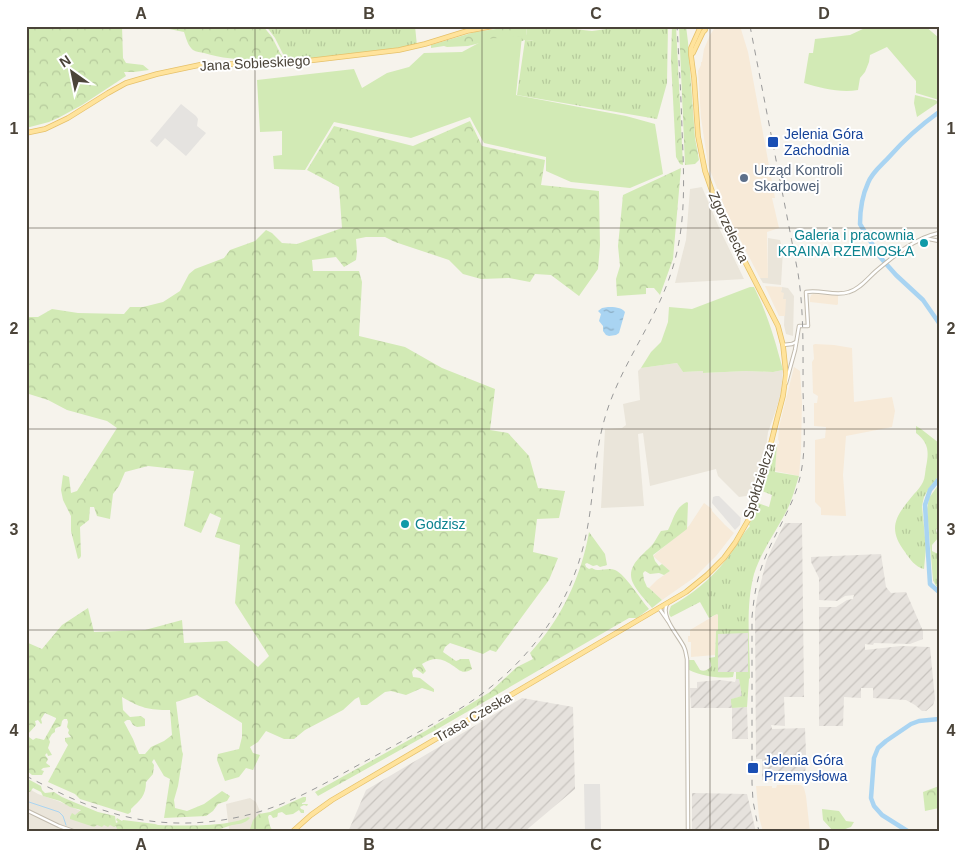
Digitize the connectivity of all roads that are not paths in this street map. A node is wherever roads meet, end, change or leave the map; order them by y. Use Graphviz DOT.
graph roads {
  1 [pos="494,26"];
  2 [pos="700,27"];
  3 [pos="710,27"];
  4 [pos="705,30"];
  5 [pos="692,61"];
  6 [pos="26,133"];
  7 [pos="939,233"];
  8 [pos="922,238"];
  9 [pos="939,241"];
  10 [pos="796,342"];
  11 [pos="783,345"];
  12 [pos="785,386"];
  13 [pos="667,604"];
  14 [pos="659,608"];
  15 [pos="666,614"];
  16 [pos="669,622"];
  17 [pos="26,810"];
  18 [pos="76,832"];
  19 [pos="292,832"];
  20 [pos="688,832"];
  1 -- 6 [label="main road, Jana Sobieskiego"];
  2 -- 4 [label="main road"];
  2 -- 5 [label="main road, Zgorzelecka"];
  3 -- 4 [label="main road"];
  4 -- 5 [label="main road, Zgorzelecka"];
  5 -- 11 [label="main road, Zgorzelecka"];
  7 -- 8 [label="street"];
  8 -- 9 [label="street"];
  8 -- 10 [label="street"];
  10 -- 11 [label="street"];
  10 -- 12 [label="street"];
  11 -- 12 [label="main road, Zgorzelecka"];
  12 -- 13 [label="main road, Spółdzielcza"];
  13 -- 14 [label="main road, Spółdzielcza"];
  13 -- 15 [label="street"];
  14 -- 15 [label="street"];
  14 -- 16 [label="street"];
  14 -- 19 [label="main road, Trasa Czeska"];
  15 -- 16 [label="street"];
  16 -- 20 [label="street"];
  17 -- 18 [label="street"];
}
